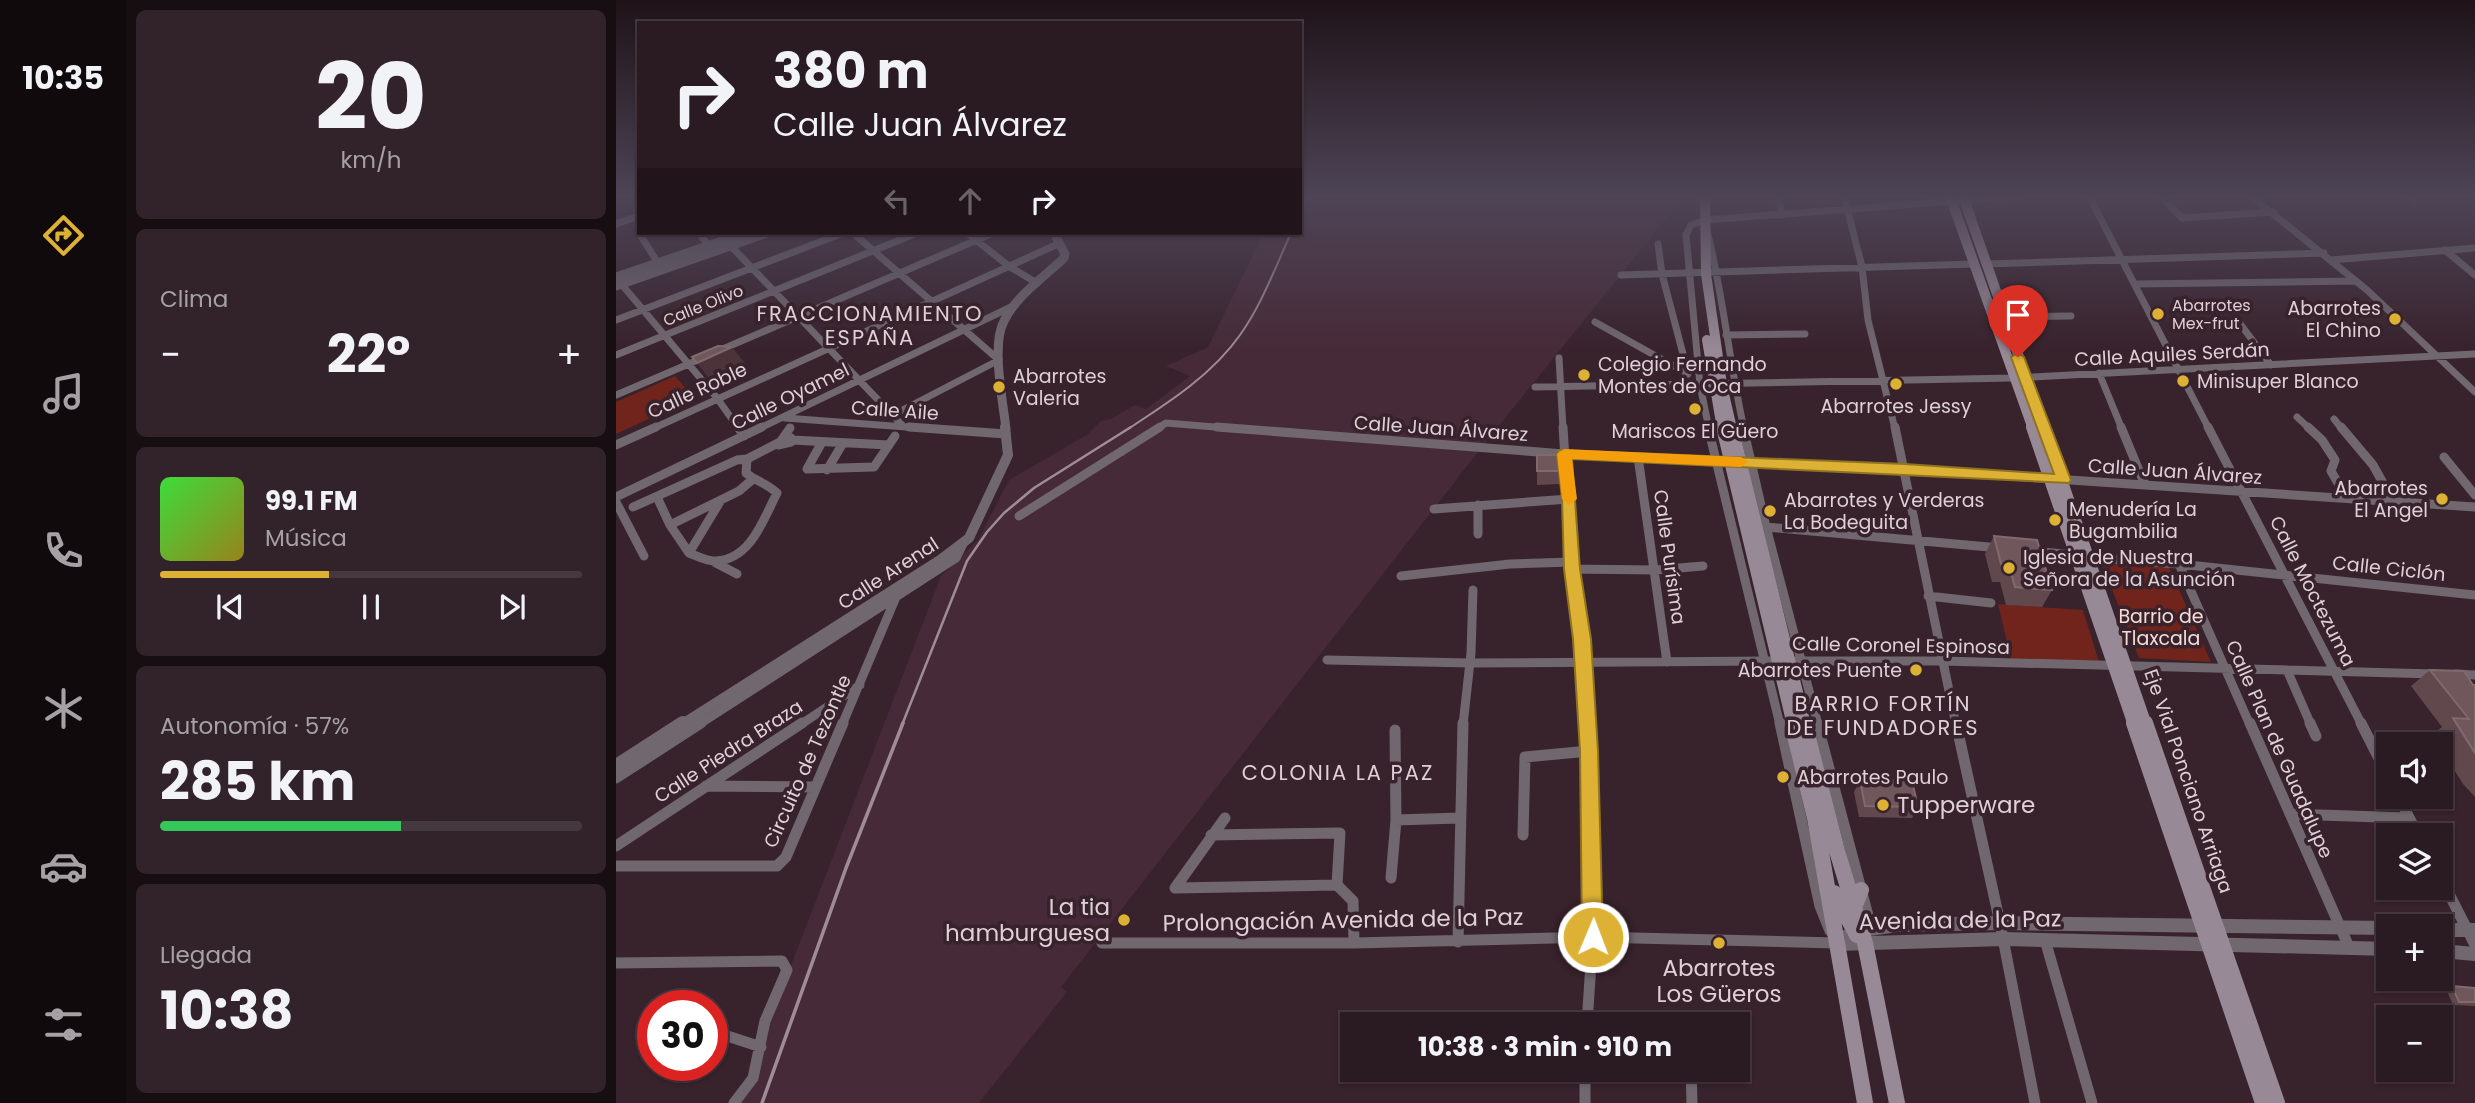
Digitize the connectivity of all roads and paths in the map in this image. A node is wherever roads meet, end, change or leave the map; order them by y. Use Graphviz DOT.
graph roads {
  1 [pos="648,247"];
  2 [pos="701,247"];
  3 [pos="715,247"];
  4 [pos="732,247"];
  5 [pos="805,247"];
  6 [pos="870,247"];
  7 [pos="880,247"];
  8 [pos="959,247"];
  9 [pos="985,247"];
  10 [pos="1051,247"];
  11 [pos="1061,247"];
  12 [pos="1658,247"];
  13 [pos="1691,247"];
  14 [pos="1704,247"];
  15 [pos="1857,247"];
  16 [pos="1974,247"];
  17 [pos="2117,247"];
  18 [pos="2317,247"];
  19 [pos="2475,248"];
  20 [pos="873,250"];
  21 [pos="2445,250"];
  22 [pos="2324,253"];
  23 [pos="2124,260"];
  24 [pos="2331,260"];
  25 [pos="657,263"];
  26 [pos="1980,264"];
  27 [pos="1010,267"];
  28 [pos="1862,267"];
  29 [pos="752,268"];
  30 [pos="900,274"];
  31 [pos="1662,274"];
  32 [pos="1703,274"];
  33 [pos="1621,275"];
  34 [pos="2475,275"];
  35 [pos="618,281"];
  36 [pos="2356,281"];
  37 [pos="1037,283"];
  38 [pos="2136,284"];
  39 [pos="775,291"];
  40 [pos="931,301"];
  41 [pos="1013,306"];
  42 [pos="645,309"];
  43 [pos="2071,316"];
  44 [pos="800,317"];
  45 [pos="2004,317"];
  46 [pos="616,320"];
  47 [pos="2238,321"];
  48 [pos="1595,322"];
  49 [pos="964,329"];
  50 [pos="1805,334"];
  51 [pos="1726,335"];
  52 [pos="664,336"];
  53 [pos="828,347"];
  54 [pos="2475,354"];
  55 [pos="616,355"];
  56 [pos="2441,356"];
  57 [pos="1559,358"];
  58 [pos="999,360"];
  59 [pos="686,365"];
  60 [pos="2272,365"];
  61 [pos="2179,369"];
  62 [pos="1688,373"];
  63 [pos="2099,373"];
  64 [pos="2019,378"];
  65 [pos="1885,379"];
  66 [pos="861,380"];
  67 [pos="1717,385"];
  68 [pos="1535,387"];
  69 [pos="1560,387"];
  70 [pos="2475,392"];
  71 [pos="616,395"];
  72 [pos="717,398"];
  73 [pos="893,415"];
  74 [pos="2297,417"];
  75 [pos="781,418"];
  76 [pos="2334,419"];
  77 [pos="807,420"];
  78 [pos="771,423"];
  79 [pos="903,426"];
  80 [pos="790,428"];
  81 [pos="1006,434"];
  82 [pos="744,436"];
  83 [pos="895,436"];
  84 [pos="785,441"];
  85 [pos="822,442"];
  86 [pos="844,443"];
  87 [pos="616,445"];
  88 [pos="889,445"];
  89 [pos="1564,454"];
  90 [pos="1638,457"];
  91 [pos="2445,457"];
  92 [pos="747,459"];
  93 [pos="1714,460"];
  94 [pos="1740,462"];
  95 [pos="1905,469"];
  96 [pos="827,470"];
  97 [pos="753,479"];
  98 [pos="2056,479"];
  99 [pos="2145,485"];
  100 [pos="2243,491"];
  101 [pos="2475,495"];
  102 [pos="657,497"];
  103 [pos="2346,497"];
  104 [pos="616,498"];
  105 [pos="1569,499"];
  106 [pos="721,500"];
  107 [pos="2393,501"];
  108 [pos="1478,505"];
  109 [pos="633,507"];
  110 [pos="2475,507"];
  111 [pos="1434,509"];
  112 [pos="1019,516"];
  113 [pos="670,525"];
  114 [pos="1766,527"];
  115 [pos="1478,534"];
  116 [pos="1918,541"];
  117 [pos="963,544"];
  118 [pos="2009,549"];
  119 [pos="2022,550"];
  120 [pos="689,553"];
  121 [pos="2075,555"];
  122 [pos="644,556"];
  123 [pos="2091,558"];
  124 [pos="714,562"];
  125 [pos="2179,564"];
  126 [pos="1572,565"];
  127 [pos="1703,566"];
  128 [pos="1654,569"];
  129 [pos="737,574"];
  130 [pos="2283,575"];
  131 [pos="1401,576"];
  132 [pos="1473,590"];
  133 [pos="2475,595"];
  134 [pos="1928,596"];
  135 [pos="897,597"];
  136 [pos="1991,603"];
  137 [pos="1327,660"];
  138 [pos="1783,661"];
  139 [pos="1943,661"];
  140 [pos="1583,662"];
  141 [pos="1667,662"];
  142 [pos="1470,663"];
  143 [pos="2112,667"];
  144 [pos="2128,668"];
  145 [pos="2225,668"];
  146 [pos="2287,670"];
  147 [pos="2334,671"];
  148 [pos="2475,675"];
  149 [pos="860,685"];
  150 [pos="1395,730"];
  151 [pos="2316,736"];
  152 [pos="1589,751"];
  153 [pos="2376,753"];
  154 [pos="616,766"];
  155 [pos="616,778"];
  156 [pos="705,786"];
  157 [pos="816,787"];
  158 [pos="2404,809"];
  159 [pos="2290,814"];
  160 [pos="1225,818"];
  161 [pos="1459,818"];
  162 [pos="2409,818"];
  163 [pos="1396,820"];
  164 [pos="2412,823"];
  165 [pos="1211,835"];
  166 [pos="1523,835"];
  167 [pos="616,846"];
  168 [pos="616,866"];
  169 [pos="1826,876"];
  170 [pos="1391,878"];
  171 [pos="1337,885"];
  172 [pos="1861,890"];
  173 [pos="2453,898"];
  174 [pos="1853,910"];
  175 [pos="2000,923"];
  176 [pos="2209,926"];
  177 [pos="2340,927"];
  178 [pos="2376,928"];
  179 [pos="2453,930"];
  180 [pos="2472,930"];
  181 [pos="1862,933"];
  182 [pos="1593,937"];
  183 [pos="2004,939"];
  184 [pos="2045,940"];
  185 [pos="1458,942"];
  186 [pos="1102,943"];
  187 [pos="1354,943"];
  188 [pos="2215,943"];
  189 [pos="1837,944"];
  190 [pos="2475,944"];
  191 [pos="2349,947"];
  192 [pos="2376,948"];
  193 [pos="2453,952"];
  194 [pos="2475,954"];
  195 [pos="616,963"];
  196 [pos="1588,1012"];
  197 [pos="728,1036"];
  198 [pos="761,1047"];
  199 [pos="1585,1082"];
  200 [pos="1691,1082"];
  201 [pos="734,1103"];
  202 [pos="1586,1103"];
  203 [pos="1692,1103"];
  204 [pos="1865,1103"];
  205 [pos="1897,1103"];
  206 [pos="2035,1103"];
  207 [pos="2092,1103"];
  208 [pos="2263,1103"];
  209 [pos="2277,1103"];
  1 -- 25 [label="street"];
  2 -- 25 [label="street"];
  3 -- 35 [label="street"];
  4 -- 29 [label="street"];
  5 -- 29 [label="street"];
  6 -- 20 [label="street"];
  7 -- 20 [label="street, Calle Olivo"];
  8 -- 30 [label="street"];
  9 -- 27 [label="street"];
  10 -- 27 [label="street, Calle Roble"];
  11 -- 37 [label="street"];
  12 -- 31 [label="street"];
  13 -- 32 [label="street"];
  14 -- 32 [label="main road"];
  15 -- 28 [label="street"];
  16 -- 26 [label="main road, Eje Vial Ponciano Arriaga"];
  17 -- 23 [label="street, Calle Moctezuma"];
  18 -- 22 [label="street"];
  19 -- 21 [label="street"];
  20 -- 30 [label="street"];
  20 -- 39 [label="street, Calle Olivo"];
  21 -- 24 [label="street"];
  21 -- 34 [label="street"];
  22 -- 23 [label="street"];
  22 -- 24 [label="street"];
  23 -- 26 [label="street"];
  23 -- 38 [label="street, Calle Moctezuma"];
  24 -- 36 [label="street"];
  25 -- 35 [label="street"];
  26 -- 28 [label="street"];
  26 -- 45 [label="main road, Eje Vial Ponciano Arriaga"];
  26 -- 64 [label="main road, Eje Vial Ponciano Arriaga"];
  27 -- 37 [label="street"];
  27 -- 40 [label="street, Calle Roble"];
  28 -- 32 [label="street"];
  28 -- 65 [label="street"];
  29 -- 39 [label="street"];
  29 -- 42 [label="street"];
  30 -- 40 [label="street"];
  30 -- 44 [label="street"];
  31 -- 32 [label="street"];
  31 -- 33 [label="street"];
  31 -- 62 [label="street"];
  32 -- 51 [label="street"];
  32 -- 67 [label="main road"];
  32 -- 67 [label="street"];
  35 -- 42 [label="street"];
  36 -- 38 [label="street"];
  36 -- 56 [label="street"];
  37 -- 41 [label="street"];
  38 -- 61 [label="street, Calle Moctezuma"];
  39 -- 44 [label="street"];
  39 -- 52 [label="street, Calle Olivo"];
  40 -- 49 [label="street"];
  40 -- 53 [label="street, Calle Roble"];
  41 -- 49 [label="street, Calle Oyamel"];
  41 -- 58 [label="street"];
  42 -- 46 [label="street"];
  42 -- 52 [label="street"];
  43 -- 45 [label="street"];
  44 -- 53 [label="street"];
  44 -- 59 [label="street"];
  45 -- 64 [label="main road, Eje Vial Ponciano Arriaga"];
  47 -- 60 [label="street"];
  48 -- 62 [label="street"];
  49 -- 58 [label="street"];
  49 -- 66 [label="street, Calle Oyamel"];
  50 -- 51 [label="street"];
  51 -- 67 [label="street"];
  52 -- 55 [label="street, Calle Olivo"];
  52 -- 59 [label="street"];
  53 -- 66 [label="street"];
  53 -- 72 [label="street, Calle Roble"];
  54 -- 56 [label="street, Calle Aquiles Serdán"];
  56 -- 60 [label="street, Calle Aquiles Serdán"];
  56 -- 70 [label="street"];
  57 -- 69 [label="street"];
  58 -- 73 [label="street"];
  58 -- 81 [label="street"];
  59 -- 71 [label="street"];
  59 -- 72 [label="street"];
  60 -- 61 [label="street, Calle Aquiles Serdán"];
  61 -- 63 [label="street, Calle Aquiles Serdán"];
  61 -- 100 [label="street, Calle Moctezuma"];
  62 -- 67 [label="street"];
  63 -- 64 [label="street, Calle Aquiles Serdán"];
  63 -- 99 [label="street"];
  64 -- 65 [label="street, Calle Aquiles Serdán"];
  64 -- 98 [label="main road, Eje Vial Ponciano Arriaga"];
  65 -- 67 [label="street, Calle Aquiles Serdán"];
  65 -- 95 [label="street"];
  66 -- 73 [label="street"];
  66 -- 75 [label="street, Calle Oyamel"];
  67 -- 69 [label="street, Calle Aquiles Serdán"];
  67 -- 93 [label="street"];
  67 -- 94 [label="main road"];
  68 -- 69 [label="street, Calle Aquiles Serdán"];
  69 -- 89 [label="street"];
  72 -- 82 [label="street"];
  72 -- 87 [label="street, Calle Roble"];
  73 -- 79 [label="street"];
  74 -- 103 [label="street"];
  75 -- 77 [label="street, Calle Aile"];
  75 -- 78 [label="street, Calle Oyamel"];
  76 -- 107 [label="street"];
  77 -- 79 [label="street, Calle Aile"];
  77 -- 80 [label="street"];
  78 -- 80 [label="street"];
  78 -- 82 [label="street, Calle Oyamel"];
  79 -- 81 [label="street, Calle Aile"];
  80 -- 84 [label="street"];
  81 -- 117 [label="street"];
  82 -- 104 [label="street, Calle Oyamel"];
  83 -- 88 [label="street"];
  84 -- 85 [label="street"];
  84 -- 92 [label="street"];
  85 -- 86 [label="street"];
  85 -- 96 [label="street"];
  86 -- 88 [label="street"];
  86 -- 96 [label="street"];
  88 -- 96 [label="street"];
  89 -- 90 [label="street, Calle Juan Álvarez"];
  89 -- 105 [label="street"];
  89 -- 112 [label="street, Calle Juan Álvarez"];
  90 -- 93 [label="street, Calle Juan Álvarez"];
  90 -- 128 [label="street, Calle Purísima"];
  91 -- 101 [label="street"];
  92 -- 97 [label="street"];
  92 -- 102 [label="street"];
  93 -- 94 [label="street, Calle Juan Álvarez"];
  93 -- 138 [label="street"];
  94 -- 95 [label="street, Calle Juan Álvarez"];
  94 -- 114 [label="street"];
  94 -- 138 [label="main road"];
  95 -- 98 [label="street, Calle Juan Álvarez"];
  95 -- 116 [label="street"];
  97 -- 106 [label="street"];
  97 -- 124 [label="street"];
  98 -- 99 [label="street, Calle Juan Álvarez"];
  98 -- 121 [label="main road, Eje Vial Ponciano Arriaga"];
  98 -- 123 [label="main road, Eje Vial Ponciano Arriaga"];
  99 -- 100 [label="street, Calle Juan Álvarez"];
  100 -- 103 [label="street, Calle Juan Álvarez"];
  100 -- 130 [label="street, Calle Moctezuma"];
  102 -- 109 [label="street"];
  102 -- 113 [label="street"];
  103 -- 107 [label="street, Calle Juan Álvarez"];
  104 -- 122 [label="street"];
  105 -- 108 [label="street"];
  105 -- 126 [label="street"];
  106 -- 113 [label="street"];
  106 -- 120 [label="street"];
  107 -- 110 [label="street, Calle Juan Álvarez"];
  108 -- 111 [label="street"];
  108 -- 115 [label="street"];
  113 -- 120 [label="street"];
  114 -- 116 [label="street"];
  114 -- 138 [label="street"];
  116 -- 118 [label="street"];
  116 -- 134 [label="street"];
  117 -- 135 [label="street, Calle Arenal"];
  117 -- 154 [label="street, Calle Arenal"];
  119 -- 121 [label="street"];
  120 -- 124 [label="street"];
  121 -- 143 [label="main road, Eje Vial Ponciano Arriaga"];
  123 -- 125 [label="street, Calle Ciclón"];
  123 -- 144 [label="main road, Eje Vial Ponciano Arriaga"];
  124 -- 129 [label="street"];
  125 -- 130 [label="street, Calle Ciclón"];
  125 -- 145 [label="street, Calle Plan de Guadalupe"];
  126 -- 128 [label="street"];
  126 -- 131 [label="street"];
  126 -- 140 [label="street"];
  127 -- 128 [label="street"];
  128 -- 141 [label="street, Calle Purísima"];
  130 -- 133 [label="street, Calle Ciclón"];
  130 -- 147 [label="street, Calle Moctezuma"];
  132 -- 142 [label="street"];
  134 -- 136 [label="street"];
  134 -- 139 [label="street"];
  135 -- 149 [label="street, Circuito de Tezontle"];
  135 -- 155 [label="street, Calle Arenal"];
  137 -- 142 [label="street, Calle Coronel Espinosa"];
  138 -- 139 [label="street, Calle Coronel Espinosa"];
  138 -- 141 [label="street, Calle Coronel Espinosa"];
  138 -- 169 [label="main road"];
  138 -- 172 [label="street"];
  138 -- 174 [label="main road"];
  138 -- 189 [label="street"];
  139 -- 143 [label="street, Calle Coronel Espinosa"];
  139 -- 175 [label="street"];
  140 -- 141 [label="street, Calle Coronel Espinosa"];
  140 -- 142 [label="street, Calle Coronel Espinosa"];
  140 -- 152 [label="street"];
  142 -- 161 [label="street"];
  143 -- 144 [label="street, Calle Coronel Espinosa"];
  143 -- 176 [label="main road, Eje Vial Ponciano Arriaga"];
  144 -- 145 [label="street, Calle Coronel Espinosa"];
  144 -- 176 [label="main road, Eje Vial Ponciano Arriaga"];
  145 -- 146 [label="street, Calle Coronel Espinosa"];
  145 -- 159 [label="street, Calle Plan de Guadalupe"];
  146 -- 147 [label="street, Calle Coronel Espinosa"];
  146 -- 151 [label="street"];
  147 -- 148 [label="street, Calle Coronel Espinosa"];
  147 -- 153 [label="street, Calle Moctezuma"];
  149 -- 156 [label="street, Calle Piedra Braza"];
  149 -- 157 [label="street, Circuito de Tezontle"];
  150 -- 163 [label="street"];
  152 -- 166 [label="street"];
  152 -- 182 [label="street"];
  156 -- 157 [label="street"];
  156 -- 167 [label="street, Calle Piedra Braza"];
  157 -- 168 [label="street, Circuito de Tezontle"];
  158 -- 162 [label="street"];
  159 -- 162 [label="street"];
  159 -- 177 [label="street, Calle Plan de Guadalupe"];
  160 -- 165 [label="street"];
  161 -- 163 [label="street"];
  161 -- 185 [label="street"];
  162 -- 164 [label="street"];
  163 -- 170 [label="street"];
  165 -- 171 [label="street"];
  165 -- 171 [label="street"];
  169 -- 181 [label="main road"];
  169 -- 189 [label="main road"];
  171 -- 187 [label="street"];
  172 -- 174 [label="main road"];
  172 -- 181 [label="street"];
  173 -- 180 [label="street"];
  174 -- 181 [label="main road"];
  175 -- 176 [label="street, Avenida de la Paz"];
  175 -- 181 [label="street, Avenida de la Paz"];
  175 -- 183 [label="street"];
  176 -- 177 [label="street, Avenida de la Paz"];
  176 -- 188 [label="main road, Eje Vial Ponciano Arriaga"];
  177 -- 178 [label="street, Avenida de la Paz"];
  177 -- 191 [label="street, Calle Plan de Guadalupe"];
  179 -- 180 [label="street"];
  180 -- 190 [label="street"];
  181 -- 183 [label="street, Avenida de la Paz"];
  181 -- 189 [label="street, Avenida de la Paz"];
  181 -- 205 [label="main road"];
  182 -- 185 [label="street, Prolongación Avenida de la Paz"];
  182 -- 189 [label="street, Prolongación Avenida de la Paz"];
  182 -- 196 [label="street"];
  183 -- 184 [label="street, Avenida de la Paz"];
  183 -- 206 [label="street"];
  184 -- 188 [label="street, Avenida de la Paz"];
  184 -- 207 [label="street"];
  185 -- 187 [label="street, Prolongación Avenida de la Paz"];
  186 -- 187 [label="street, Prolongación Avenida de la Paz"];
  188 -- 191 [label="street, Avenida de la Paz"];
  188 -- 208 [label="main road, Eje Vial Ponciano Arriaga"];
  188 -- 209 [label="main road, Eje Vial Ponciano Arriaga"];
  189 -- 204 [label="main road"];
  191 -- 192 [label="street, Avenida de la Paz"];
  193 -- 194 [label="street"];
  195 -- 198 [label="street"];
  197 -- 198 [label="street"];
  198 -- 201 [label="street"];
  199 -- 202 [label="street"];
  200 -- 203 [label="street"];
}
